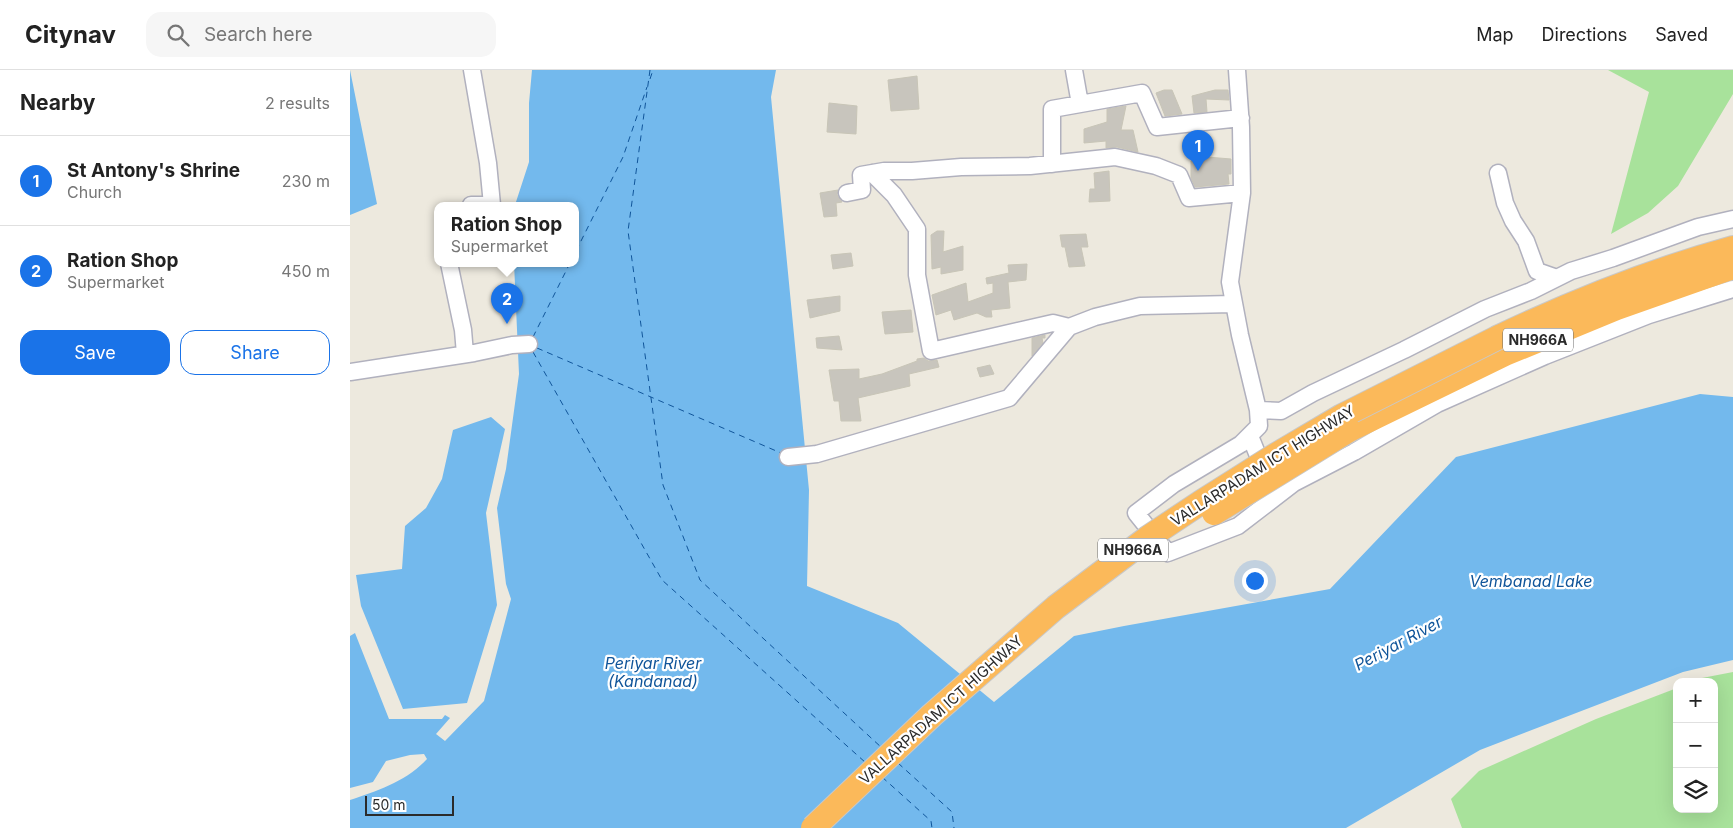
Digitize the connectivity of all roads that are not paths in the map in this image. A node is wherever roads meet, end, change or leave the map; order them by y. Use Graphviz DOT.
graph roads {
  1 [pos="472,70"];
  2 [pos="1074,70"];
  3 [pos="1237,70"];
  4 [pos="1080,104"];
  5 [pos="1241,118"];
  6 [pos="1052,164"];
  7 [pos="872,173"];
  8 [pos="1498,173"];
  9 [pos="847,193"];
  10 [pos="1242,193"];
  11 [pos="492,202"];
  12 [pos="1733,219"];
  13 [pos="1733,248"];
  14 [pos="450,267"];
  15 [pos="1733,267"];
  16 [pos="1558,278"];
  17 [pos="1733,289"];
  18 [pos="1234,304"];
  19 [pos="1069,326"];
  20 [pos="529,344"];
  21 [pos="465,354"];
  22 [pos="350,372"];
  23 [pos="1258,410"];
  24 [pos="1250,436"];
  25 [pos="788,457"];
  26 [pos="1275,497"];
  27 [pos="813,828"];
  28 [pos="835,828"];
  1 -- 11 [label="street"];
  2 -- 4 [label="street"];
  3 -- 5 [label="street"];
  4 -- 5 [label="street"];
  4 -- 6 [label="street"];
  5 -- 10 [label="street"];
  6 -- 7 [label="street"];
  6 -- 10 [label="street"];
  7 -- 9 [label="street"];
  7 -- 19 [label="street"];
  8 -- 16 [label="street"];
  10 -- 18 [label="street"];
  12 -- 16 [label="street"];
  13 -- 27 [label="highway, VALLARPADAM ICT HIGHWAY / NH966A, bridge"];
  14 -- 21 [label="street"];
  15 -- 28 [label="highway, VALLARPADAM ICT HIGHWAY / NH966A, bridge"];
  16 -- 23 [label="street"];
  17 -- 26 [label="street"];
  18 -- 19 [label="street"];
  18 -- 23 [label="street"];
  19 -- 25 [label="street"];
  20 -- 21 [label="street"];
  21 -- 22 [label="street"];
  23 -- 24 [label="street"];
  24 -- 26 [label="street"];
  24 -- 26 [label="street"];
}
